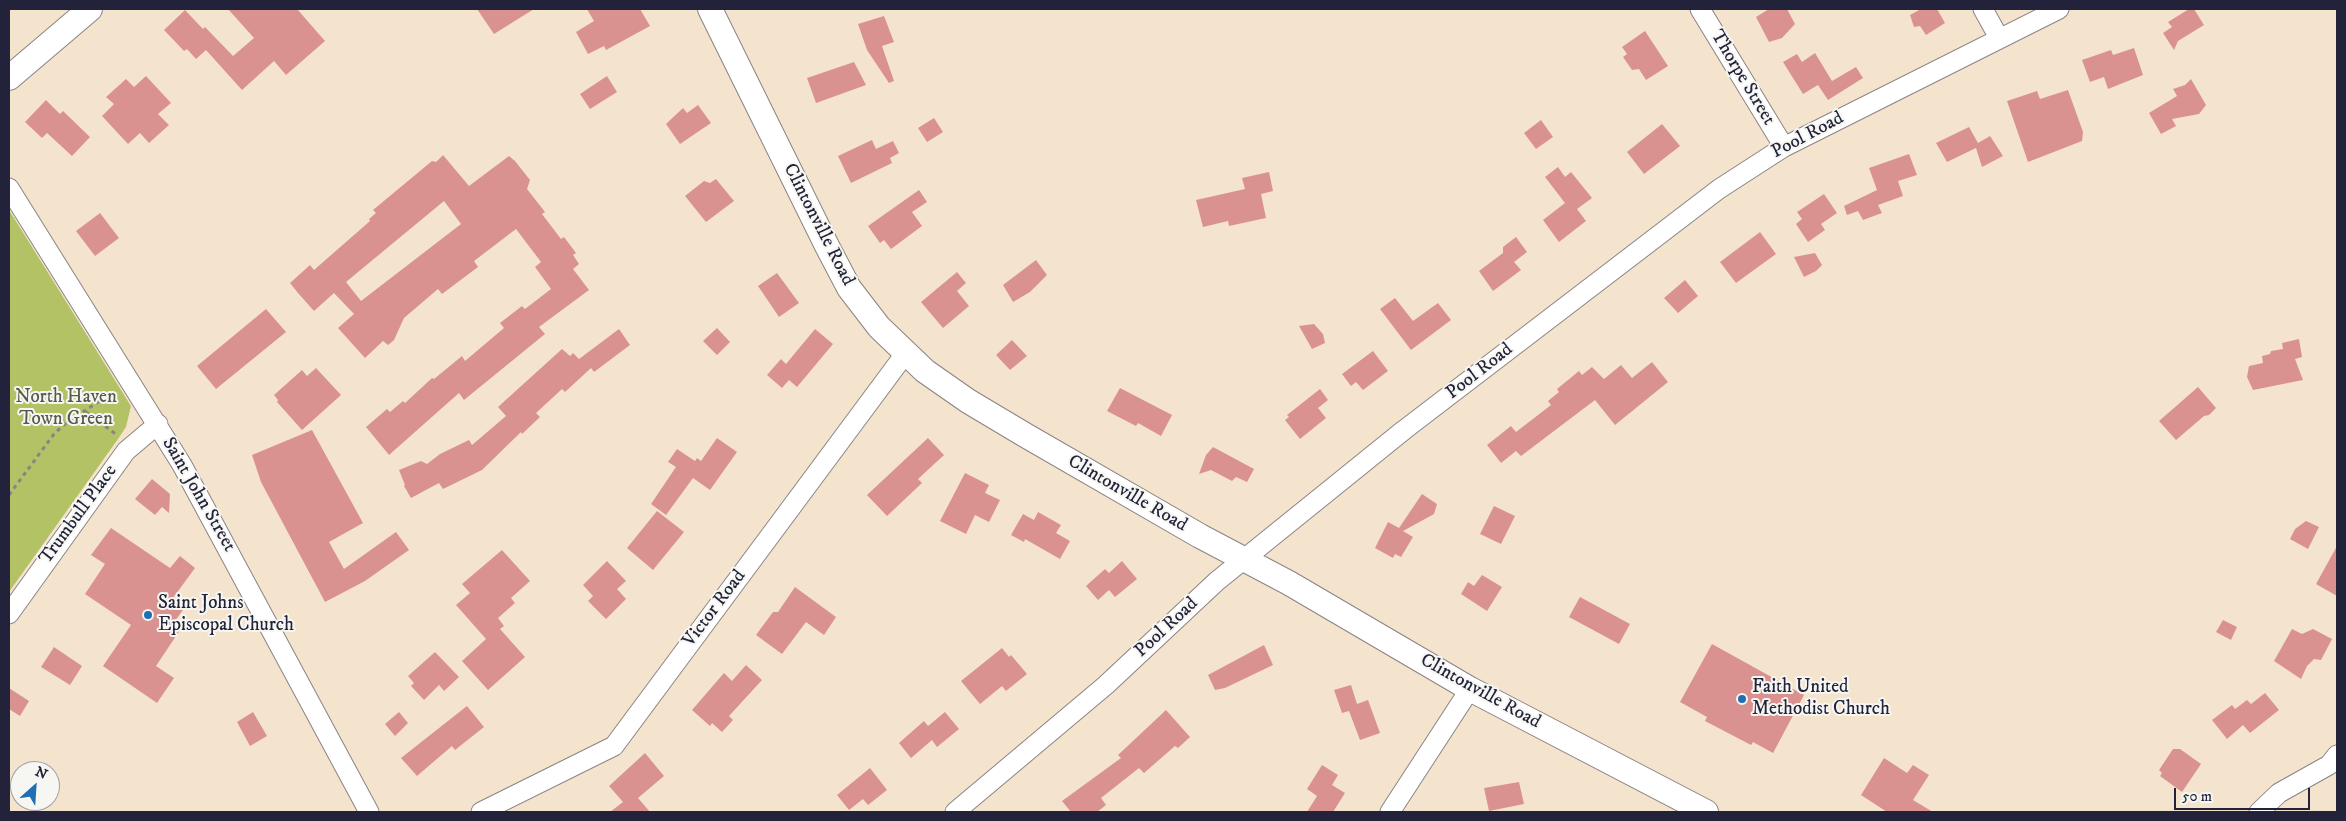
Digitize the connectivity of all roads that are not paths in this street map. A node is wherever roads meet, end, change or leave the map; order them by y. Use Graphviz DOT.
graph roads {
  1 [pos="90,9"];
  2 [pos="710,9"];
  3 [pos="1700,9"];
  4 [pos="1982,9"];
  5 [pos="2059,9"];
  6 [pos="1999,38"];
  7 [pos="9,78"];
  8 [pos="1784,147"];
  9 [pos="9,188"];
  10 [pos="905,354"];
  11 [pos="158,424"];
  12 [pos="1245,559"];
  13 [pos="9,614"];
  14 [pos="1470,689"];
  15 [pos="2337,755"];
  16 [pos="368,812"];
  17 [pos="481,812"];
  18 [pos="955,812"];
  19 [pos="1390,812"];
  20 [pos="1706,812"];
  21 [pos="2259,812"];
  1 -- 7 [label="main road"];
  2 -- 10 [label="main road, Clintonville Road"];
  3 -- 8 [label="street, Thorpe Street"];
  4 -- 6 [label="street"];
  5 -- 6 [label="street, Pool Road"];
  6 -- 8 [label="street, Pool Road"];
  8 -- 12 [label="street, Pool Road"];
  9 -- 11 [label="street, Saint John Street"];
  10 -- 12 [label="main road, Clintonville Road"];
  10 -- 17 [label="street, Victor Road"];
  11 -- 13 [label="street, Trumbull Place"];
  11 -- 16 [label="street, Saint John Street"];
  12 -- 14 [label="main road, Clintonville Road"];
  12 -- 18 [label="street, Pool Road"];
  14 -- 19 [label="street"];
  14 -- 20 [label="main road, Clintonville Road"];
  15 -- 21 [label="street"];
}
